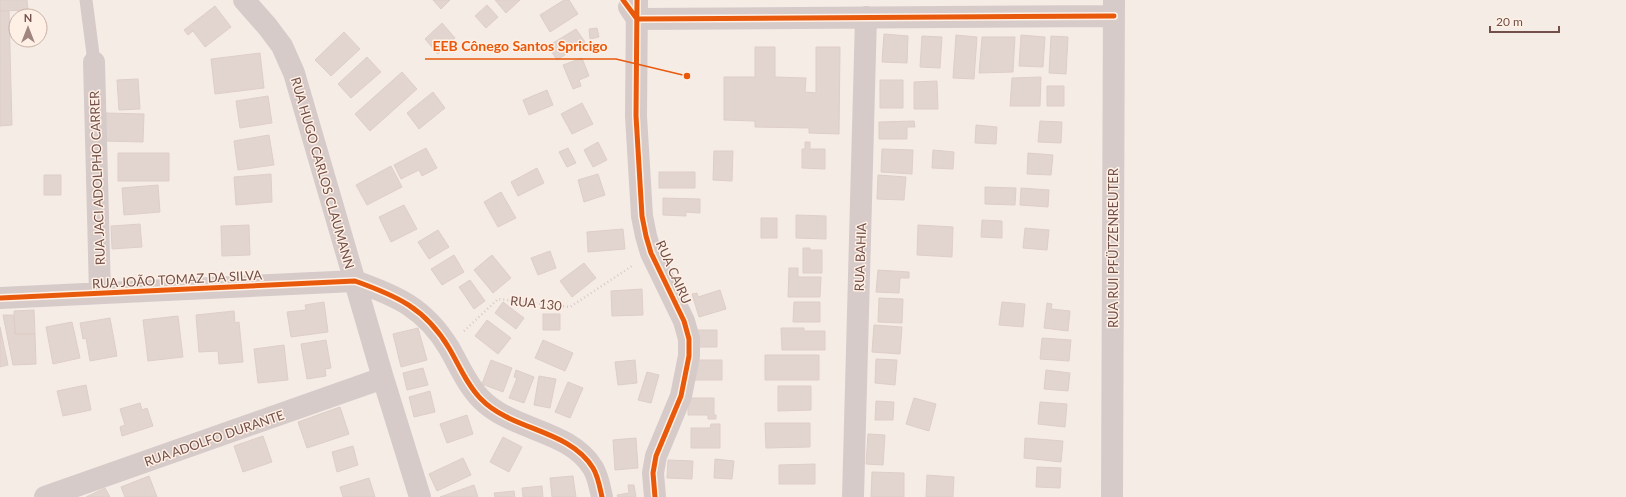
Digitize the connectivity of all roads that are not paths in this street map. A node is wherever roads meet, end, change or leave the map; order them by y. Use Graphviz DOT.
graph roads {
  1 [pos="86,0"];
  2 [pos="244,0"];
  3 [pos="623,0"];
  4 [pos="1114,8"];
  5 [pos="637,9"];
  6 [pos="866,17"];
  7 [pos="94,62"];
  8 [pos="355,281"];
  9 [pos="100,293"];
  10 [pos="0,298"];
  11 [pos="383,378"];
  12 [pos="45,497"];
  13 [pos="420,497"];
  14 [pos="602,497"];
  15 [pos="654,497"];
  16 [pos="853,497"];
  17 [pos="1112,497"];
  1 -- 7 [label="lane"];
  2 -- 8 [label="street, RUA HUGO CARLOS CLAUMANN"];
  3 -- 5 [label="street"];
  4 -- 6 [label="street"];
  4 -- 17 [label="street, RUA RUI PFÜTZENREUTER"];
  5 -- 6 [label="street"];
  5 -- 15 [label="street, RUA CAIRU"];
  6 -- 16 [label="street, RUA BAHIA"];
  7 -- 9 [label="street, RUA JACI ADOLPHO CARRER"];
  8 -- 9 [label="street, RUA JOÃO TOMAZ DA SILVA"];
  8 -- 11 [label="street, RUA HUGO CARLOS CLAUMANN"];
  8 -- 14 [label="street"];
  9 -- 10 [label="street, RUA JOÃO TOMAZ DA SILVA"];
  11 -- 12 [label="street, RUA ADOLFO DURANTE"];
  11 -- 13 [label="street, RUA HUGO CARLOS CLAUMANN"];
}
